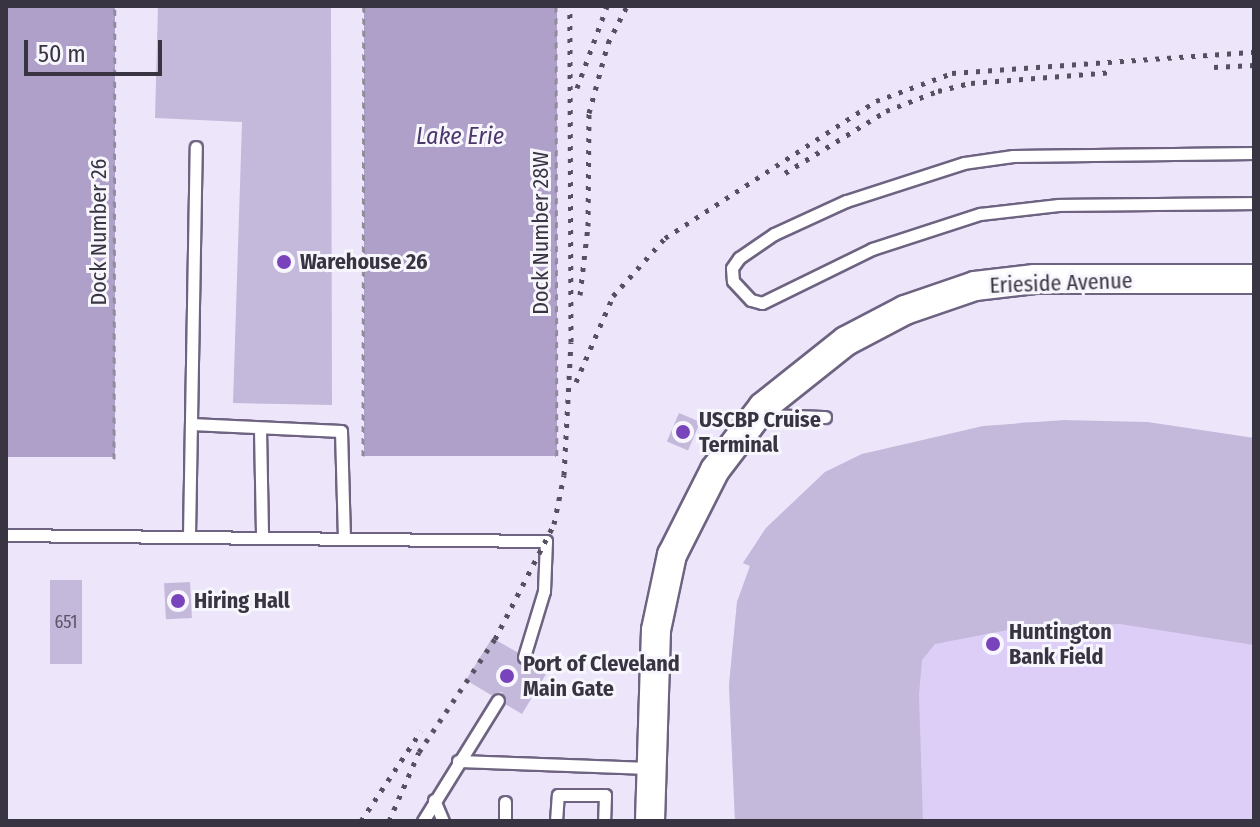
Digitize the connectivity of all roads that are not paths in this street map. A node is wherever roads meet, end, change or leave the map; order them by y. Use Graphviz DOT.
graph roads {
  1 [pos="196,147"];
  2 [pos="1254,153"];
  3 [pos="1254,203"];
  4 [pos="1254,279"];
  5 [pos="757,415"];
  6 [pos="825,417"];
  7 [pos="191,424"];
  8 [pos="260,429"];
  9 [pos="6,535"];
  10 [pos="189,535"];
  11 [pos="262,535"];
  12 [pos="344,536"];
  13 [pos="524,657"];
  14 [pos="498,700"];
  15 [pos="458,761"];
  16 [pos="650,768"];
  17 [pos="434,800"];
  18 [pos="505,802"];
  19 [pos="423,821"];
  20 [pos="443,821"];
  21 [pos="505,821"];
  22 [pos="556,821"];
  23 [pos="604,821"];
  24 [pos="650,821"];
  1 -- 7 [label="lane"];
  2 -- 3 [label="lane"];
  4 -- 5 [label="street, Erieside Avenue"];
  5 -- 6 [label="lane"];
  5 -- 16 [label="street, Erieside Avenue"];
  7 -- 8 [label="lane"];
  7 -- 10 [label="lane"];
  8 -- 11 [label="lane"];
  8 -- 12 [label="lane"];
  9 -- 10 [label="lane"];
  10 -- 11 [label="lane"];
  11 -- 12 [label="lane"];
  12 -- 13 [label="lane"];
  14 -- 15 [label="lane"];
  15 -- 16 [label="lane"];
  15 -- 17 [label="lane"];
  16 -- 24 [label="street, Erieside Avenue"];
  17 -- 19 [label="lane"];
  17 -- 20 [label="lane"];
  18 -- 21 [label="lane"];
  22 -- 23 [label="lane"];
}
